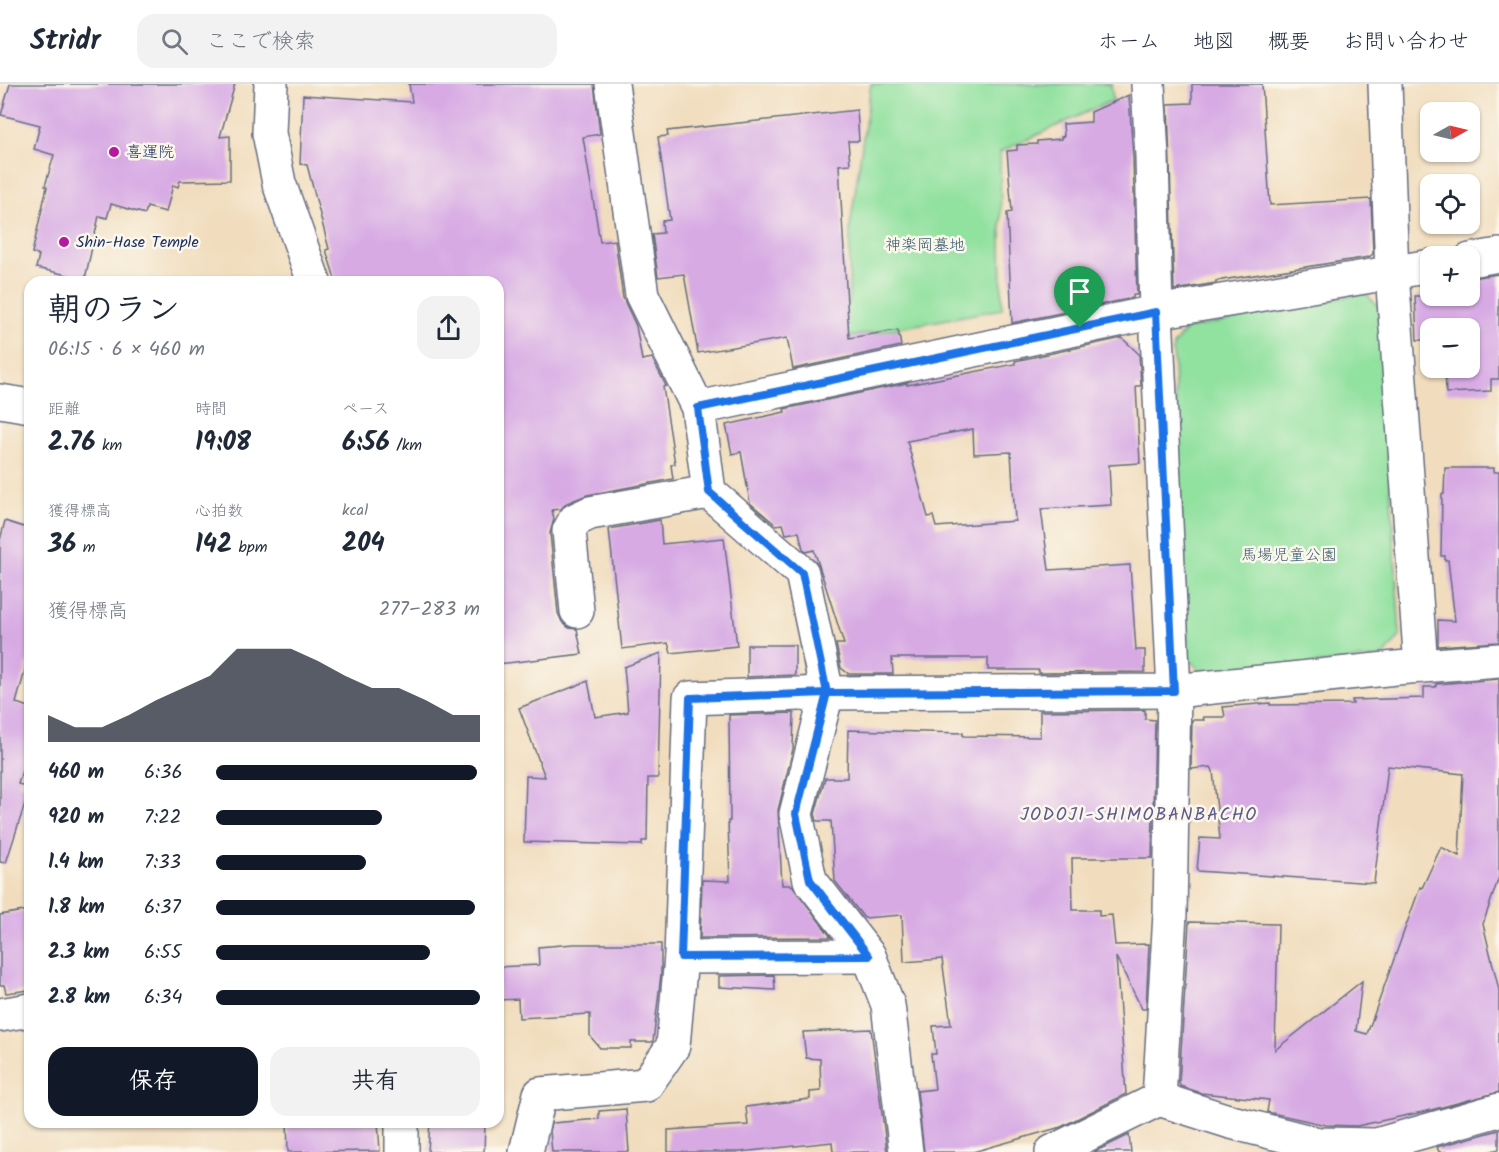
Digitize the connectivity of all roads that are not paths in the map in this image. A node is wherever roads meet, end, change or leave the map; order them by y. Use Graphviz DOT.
graph roads {
  1 [pos="271,84"];
  2 [pos="612,84"];
  3 [pos="1148,84"];
  4 [pos="1385,84"];
  5 [pos="1499,255"];
  6 [pos="1480,258"];
  7 [pos="1420,268"];
  8 [pos="1392,273"];
  9 [pos="312,276"];
  10 [pos="1156,312"];
  11 [pos="0,401"];
  12 [pos="24,405"];
  13 [pos="698,408"];
  14 [pos="709,492"];
  15 [pos="576,611"];
  16 [pos="1499,660"];
  17 [pos="1421,666"];
  18 [pos="1174,691"];
  19 [pos="827,693"];
  20 [pos="869,956"];
  21 [pos="681,957"];
  22 [pos="24,1011"];
  23 [pos="0,1014"];
  24 [pos="1159,1099"];
  25 [pos="1499,1110"];
  26 [pos="402,1128"];
  27 [pos="1400,1145"];
  28 [pos="402,1152"];
  29 [pos="526,1152"];
  30 [pos="906,1152"];
  31 [pos="1052,1152"];
  1 -- 9 [label="street"];
  2 -- 13 [label="street"];
  3 -- 10 [label="street"];
  4 -- 8 [label="street"];
  5 -- 6 [label="street"];
  7 -- 8 [label="street"];
  8 -- 10 [label="street"];
  8 -- 17 [label="street"];
  10 -- 13 [label="street"];
  10 -- 18 [label="street"];
  11 -- 12 [label="street"];
  13 -- 14 [label="street"];
  14 -- 15 [label="street"];
  14 -- 19 [label="street"];
  16 -- 17 [label="street"];
  17 -- 18 [label="street"];
  18 -- 19 [label="street"];
  18 -- 24 [label="street"];
  19 -- 20 [label="street"];
  19 -- 21 [label="street"];
  20 -- 21 [label="street"];
  20 -- 30 [label="street"];
  21 -- 29 [label="street"];
  22 -- 23 [label="street"];
  24 -- 27 [label="street"];
  24 -- 31 [label="street"];
  25 -- 27 [label="street"];
  26 -- 28 [label="street"];
}
